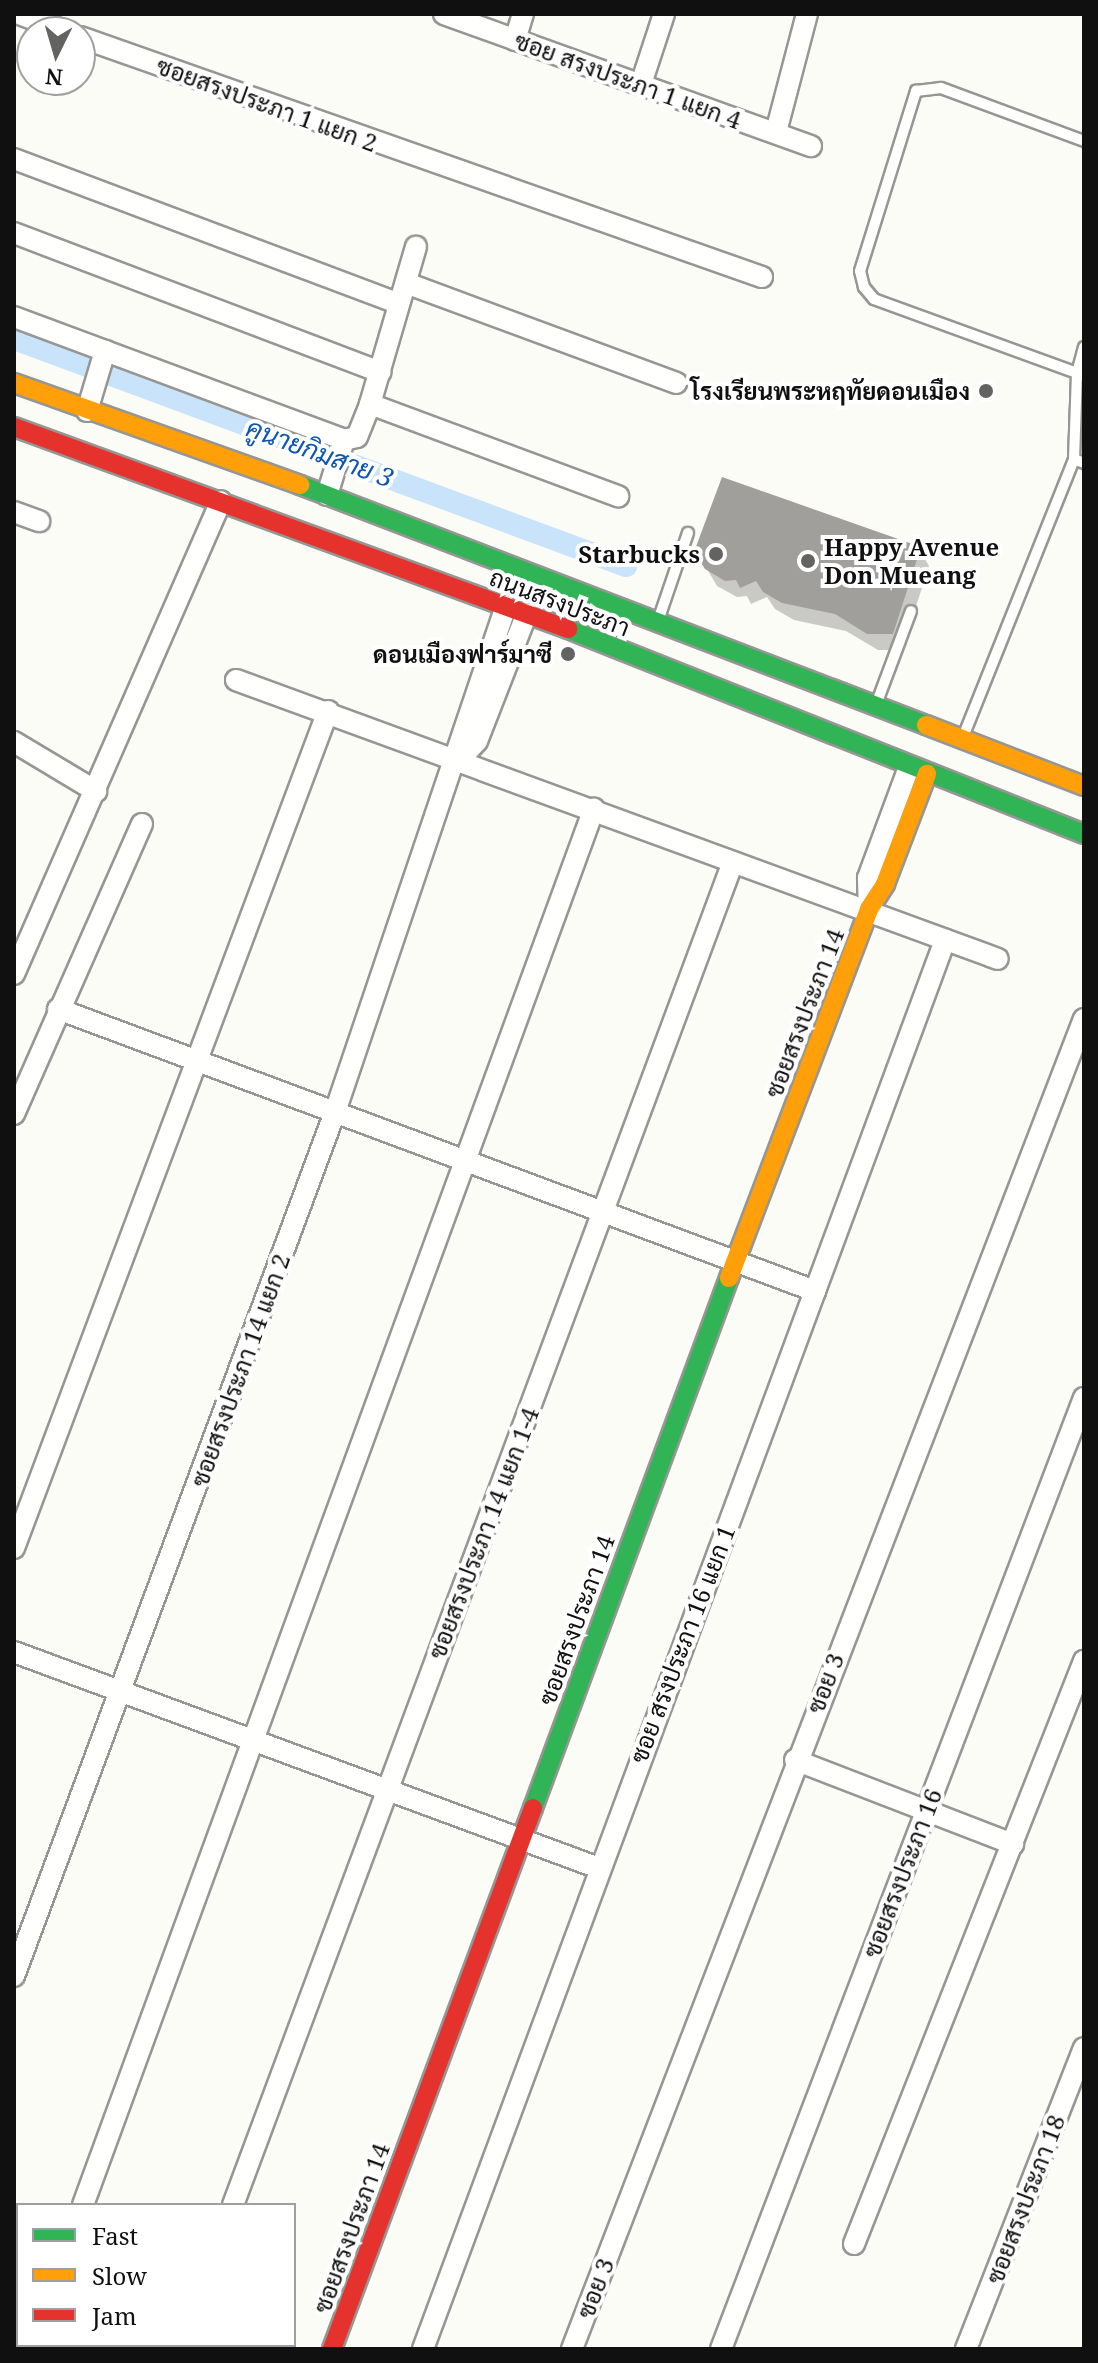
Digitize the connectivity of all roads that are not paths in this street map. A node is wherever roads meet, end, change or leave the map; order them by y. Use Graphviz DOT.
graph roads {
  1 [pos="444,14"];
  2 [pos="523,14"];
  3 [pos="664,14"];
  4 [pos="807,14"];
  5 [pos="515,40"];
  6 [pos="96,43"];
  7 [pos="641,84"];
  8 [pos="776,132"];
  9 [pos="1084,141"];
  10 [pos="811,146"];
  11 [pos="14,159"];
  12 [pos="14,233"];
  13 [pos="416,247"];
  14 [pos="762,277"];
  15 [pos="406,283"];
  16 [pos="398,303"];
  17 [pos="14,317"];
  18 [pos="1084,347"];
  19 [pos="104,356"];
  20 [pos="380,372"];
  21 [pos="1080,375"];
  22 [pos="14,383"];
  23 [pos="676,383"];
  24 [pos="370,404"];
  25 [pos="87,411"];
  26 [pos="14,427"];
  27 [pos="342,447"];
  28 [pos="1079,461"];
  29 [pos="330,486"];
  30 [pos="618,496"];
  31 [pos="221,501"];
  32 [pos="14,512"];
  33 [pos="39,521"];
  34 [pos="688,533"];
  35 [pos="506,606"];
  36 [pos="911,611"];
  37 [pos="527,613"];
  38 [pos="658,623"];
  39 [pos="236,680"];
  40 [pos="875,707"];
  41 [pos="328,711"];
  42 [pos="961,741"];
  43 [pos="14,742"];
  44 [pos="458,762"];
  45 [pos="918,770"];
  46 [pos="1084,786"];
  47 [pos="96,791"];
  48 [pos="594,809"];
  49 [pos="142,824"];
  50 [pos="1084,834"];
  51 [pos="733,862"];
  52 [pos="869,909"];
  53 [pos="945,940"];
  54 [pos="998,959"];
  55 [pos="14,974"];
  56 [pos="58,1009"];
  57 [pos="1084,1019"];
  58 [pos="196,1062"];
  59 [pos="335,1112"];
  60 [pos="14,1114"];
  61 [pos="465,1161"];
  62 [pos="604,1213"];
  63 [pos="736,1260"];
  64 [pos="815,1291"];
  65 [pos="1084,1398"];
  66 [pos="14,1548"];
  67 [pos="14,1652"];
  68 [pos="1084,1661"];
  69 [pos="121,1691"];
  70 [pos="254,1740"];
  71 [pos="795,1760"];
  72 [pos="387,1790"];
  73 [pos="926,1808"];
  74 [pos="520,1839"];
  75 [pos="1013,1844"];
  76 [pos="599,1868"];
  77 [pos="14,1976"];
  78 [pos="1084,2048"];
  79 [pos="84,2203"];
  80 [pos="234,2203"];
  81 [pos="854,2244"];
  82 [pos="332,2349"];
  83 [pos="423,2349"];
  84 [pos="572,2349"];
  85 [pos="721,2349"];
  86 [pos="966,2349"];
  1 -- 5 [label="street, ซอย สรงประภา 1 แยก 4"];
  2 -- 5 [label="street"];
  3 -- 7 [label="street"];
  4 -- 8 [label="street"];
  5 -- 7 [label="street, ซอย สรงประภา 1 แยก 4"];
  6 -- 14 [label="street, ซอยสรงประภา 1 แยก 2"];
  7 -- 8 [label="street, ซอย สรงประภา 1 แยก 4"];
  8 -- 10 [label="street, ซอย สรงประภา 1 แยก 4"];
  9 -- 21 [label="lane"];
  11 -- 16 [label="street"];
  12 -- 20 [label="street"];
  13 -- 15 [label="street"];
  15 -- 16 [label="street"];
  15 -- 23 [label="street"];
  16 -- 20 [label="street"];
  17 -- 19 [label="street"];
  18 -- 21 [label="lane"];
  19 -- 25 [label="street"];
  19 -- 27 [label="street"];
  20 -- 24 [label="street"];
  21 -- 28 [label="lane"];
  22 -- 25 [label="main road, ถนนสรงประภา"];
  24 -- 27 [label="street"];
  24 -- 30 [label="street"];
  25 -- 29 [label="main road, ถนนสรงประภา"];
  26 -- 31 [label="main road, ถนนสรงประภา"];
  27 -- 29 [label="street"];
  28 -- 42 [label="lane"];
  29 -- 38 [label="main road, ถนนสรงประภา"];
  31 -- 35 [label="main road, ถนนสรงประภา"];
  31 -- 47 [label="street"];
  32 -- 33 [label="street"];
  34 -- 38 [label="lane"];
  35 -- 37 [label="main road, ถนนสรงประภา"];
  35 -- 44 [label="street"];
  36 -- 40 [label="lane"];
  37 -- 44 [label="street"];
  37 -- 45 [label="main road, ถนนสรงประภา"];
  38 -- 40 [label="main road, ถนนสรงประภา"];
  39 -- 41 [label="street"];
  40 -- 42 [label="main road, ถนนสรงประภา"];
  41 -- 44 [label="street"];
  41 -- 58 [label="street"];
  42 -- 46 [label="main road, ถนนสรงประภา"];
  43 -- 47 [label="street"];
  44 -- 48 [label="street"];
  44 -- 59 [label="street, ซอยสรงประภา 14 แยก 2"];
  45 -- 50 [label="main road, ถนนสรงประภา"];
  45 -- 52 [label="street"];
  47 -- 55 [label="street"];
  48 -- 51 [label="street"];
  48 -- 61 [label="street"];
  49 -- 56 [label="street"];
  51 -- 52 [label="street"];
  51 -- 62 [label="street, ซอยสรงประภา 14 แยก 1-4"];
  52 -- 53 [label="street"];
  52 -- 63 [label="main road, ซอยสรงประภา 14"];
  53 -- 54 [label="street"];
  53 -- 64 [label="street, ซอย สรงประภา 16 แยก 1"];
  56 -- 58 [label="street"];
  56 -- 60 [label="street"];
  57 -- 71 [label="street, ซอย 3"];
  58 -- 59 [label="street"];
  58 -- 66 [label="street"];
  59 -- 61 [label="street"];
  59 -- 69 [label="street, ซอยสรงประภา 14 แยก 2"];
  61 -- 62 [label="street"];
  61 -- 70 [label="street"];
  62 -- 63 [label="street"];
  62 -- 72 [label="street, ซอยสรงประภา 14 แยก 1-4"];
  63 -- 64 [label="street"];
  63 -- 74 [label="main road, ซอยสรงประภา 14"];
  64 -- 76 [label="street, ซอย สรงประภา 16 แยก 1"];
  65 -- 73 [label="street, ซอยสรงประภา 16"];
  67 -- 69 [label="street"];
  68 -- 75 [label="street"];
  69 -- 70 [label="street"];
  69 -- 77 [label="street, ซอยสรงประภา 14 แยก 2"];
  70 -- 72 [label="street"];
  70 -- 79 [label="street"];
  71 -- 73 [label="street"];
  71 -- 84 [label="street, ซอย 3"];
  72 -- 74 [label="street"];
  72 -- 80 [label="street, ซอยสรงประภา 14 แยก 1-4"];
  73 -- 75 [label="street"];
  73 -- 85 [label="street, ซอยสรงประภา 16"];
  74 -- 76 [label="street"];
  74 -- 82 [label="main road, ซอยสรงประภา 14"];
  75 -- 81 [label="street"];
  76 -- 83 [label="street, ซอย สรงประภา 16 แยก 1"];
  78 -- 86 [label="street, ซอยสรงประภา 18"];
}
